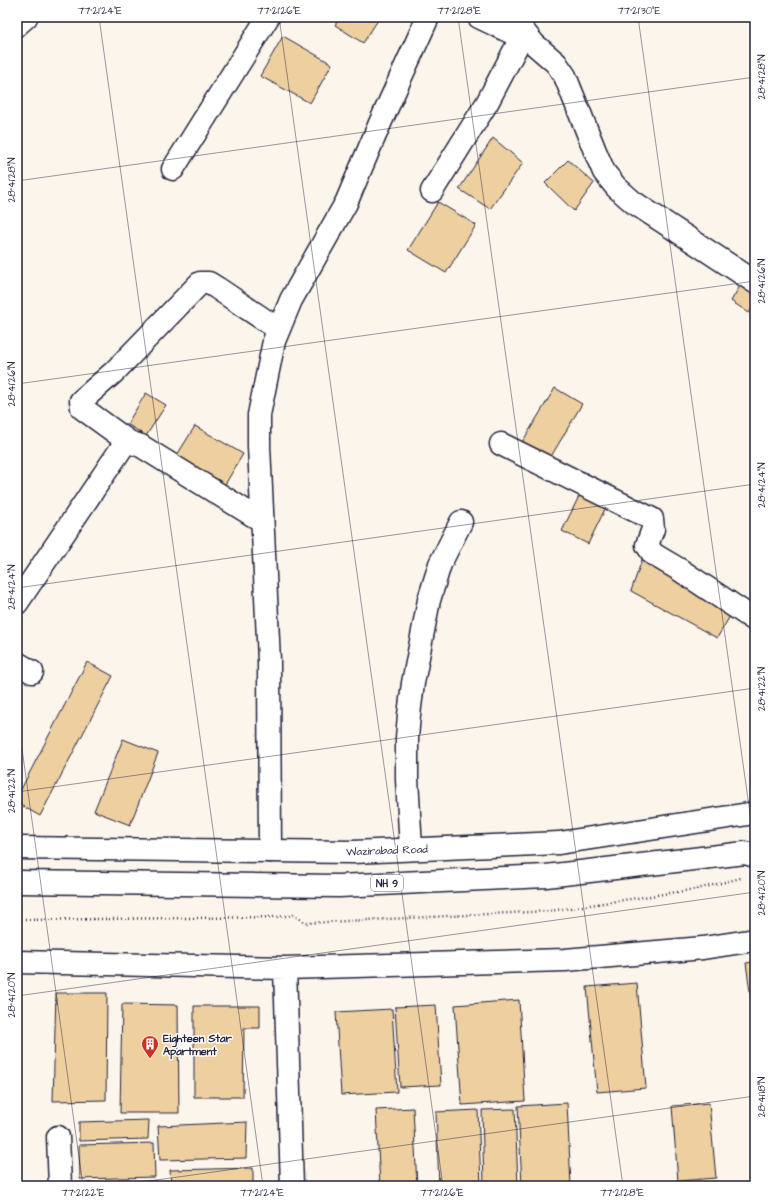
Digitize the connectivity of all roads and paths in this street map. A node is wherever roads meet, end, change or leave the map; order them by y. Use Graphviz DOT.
graph roads {
  1 [pos="26,17"];
  2 [pos="268,17"];
  3 [pos="428,17"];
  4 [pos="480,17"];
  5 [pos="512,17"];
  6 [pos="17,25"];
  7 [pos="527,41"];
  8 [pos="173,169"];
  9 [pos="432,191"];
  10 [pos="755,282"];
  11 [pos="278,329"];
  12 [pos="129,442"];
  13 [pos="501,444"];
  14 [pos="262,521"];
  15 [pos="461,522"];
  16 [pos="17,603"];
  17 [pos="755,620"];
  18 [pos="755,813"];
  19 [pos="17,848"];
  20 [pos="411,849"];
  21 [pos="270,851"];
  22 [pos="755,856"];
  23 [pos="741,878"];
  24 [pos="17,882"];
  25 [pos="17,920"];
  26 [pos="755,940"];
  27 [pos="17,962"];
  28 [pos="285,968"];
  29 [pos="58,1137"];
  30 [pos="60,1186"];
  31 [pos="292,1186"];
  1 -- 6 [label="main road"];
  2 -- 8 [label="main road"];
  3 -- 11 [label="main road"];
  4 -- 7 [label="main road"];
  5 -- 7 [label="main road"];
  7 -- 9 [label="main road"];
  7 -- 10 [label="main road"];
  11 -- 12 [label="main road"];
  11 -- 14 [label="main road"];
  12 -- 14 [label="main road"];
  12 -- 16 [label="main road"];
  13 -- 17 [label="main road"];
  14 -- 21 [label="main road"];
  15 -- 20 [label="main road"];
  18 -- 20 [label="main road, Wazirabad Road"];
  19 -- 21 [label="main road, Wazirabad Road"];
  20 -- 21 [label="main road, Wazirabad Road"];
  22 -- 24 [label="main road, NH 9"];
  23 -- 25 [label="path"];
  26 -- 28 [label="main road"];
  27 -- 28 [label="main road"];
  28 -- 31 [label="main road"];
  29 -- 30 [label="main road"];
}
